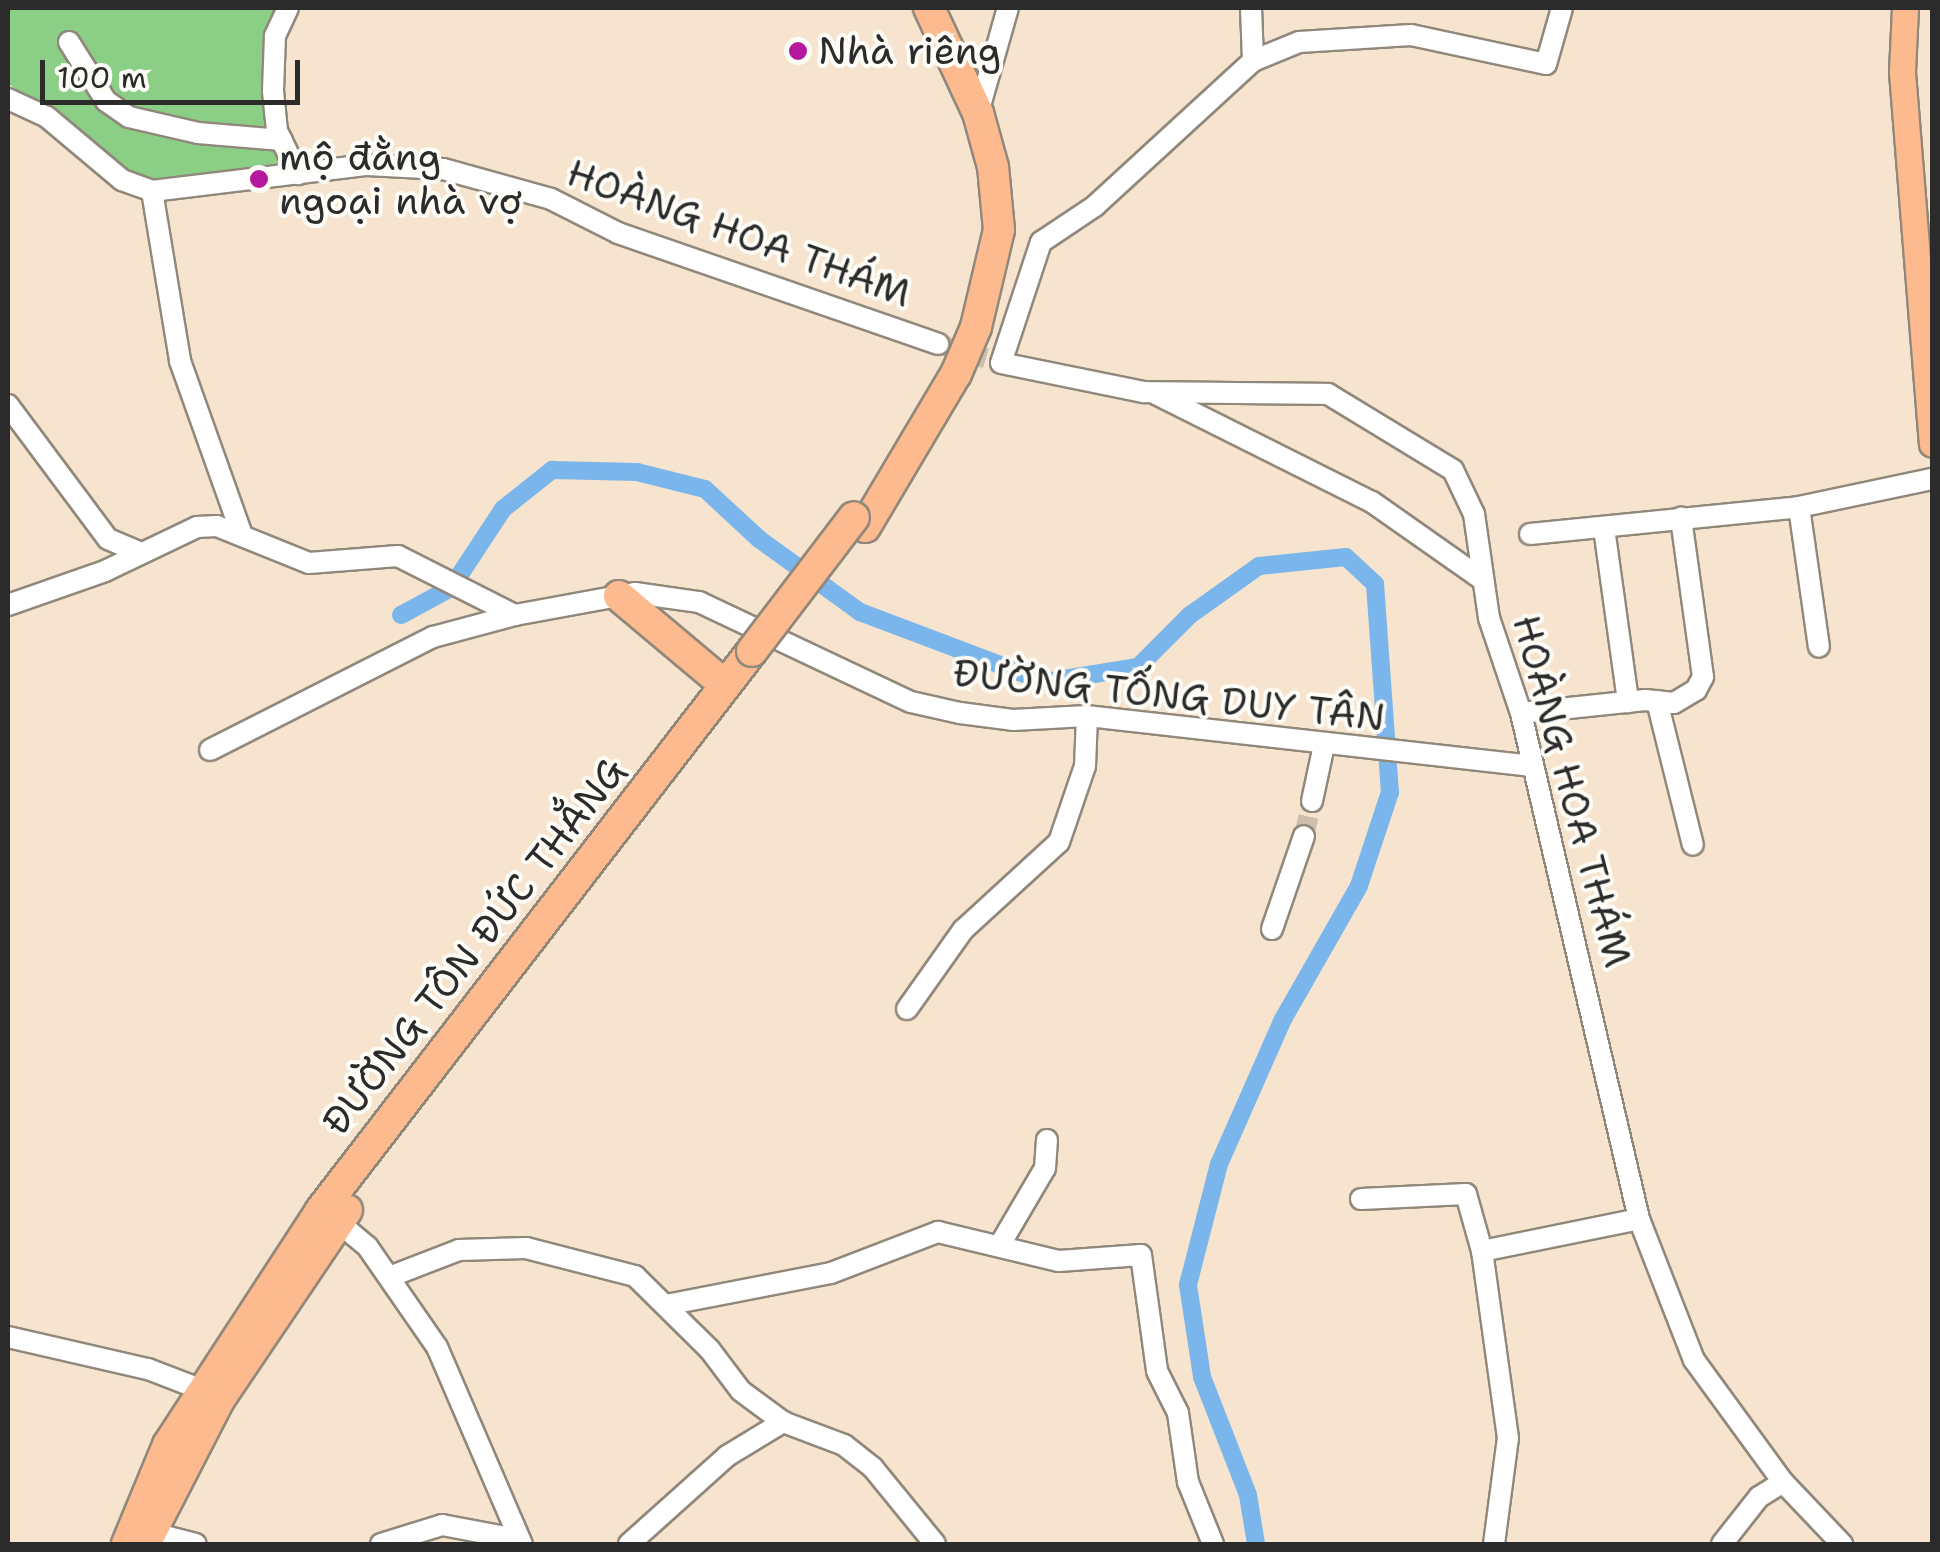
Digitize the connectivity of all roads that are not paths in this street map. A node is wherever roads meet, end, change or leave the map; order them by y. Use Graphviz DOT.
graph roads {
  1 [pos="288,8"];
  2 [pos="929,8"];
  3 [pos="1008,8"];
  4 [pos="1251,8"];
  5 [pos="1562,8"];
  6 [pos="1905,8"];
  7 [pos="69,42"];
  8 [pos="1253,61"];
  9 [pos="8,99"];
  10 [pos="978,112"];
  11 [pos="282,140"];
  12 [pos="298,174"];
  13 [pos="152,191"];
  14 [pos="938,344"];
  15 [pos="1154,392"];
  16 [pos="8,406"];
  17 [pos="1932,444"];
  18 [pos="1932,478"];
  19 [pos="1800,507"];
  20 [pos="1682,518"];
  21 [pos="1604,528"];
  22 [pos="1530,534"];
  23 [pos="242,535"];
  24 [pos="141,553"];
  25 [pos="1480,578"];
  26 [pos="618,596"];
  27 [pos="8,604"];
  28 [pos="515,615"];
  29 [pos="1819,647"];
  30 [pos="758,655"];
  31 [pos="725,685"];
  32 [pos="1628,702"];
  33 [pos="1657,702"];
  34 [pos="1521,713"];
  35 [pos="1087,716"];
  36 [pos="1324,745"];
  37 [pos="210,750"];
  38 [pos="1532,766"];
  39 [pos="1312,801"];
  40 [pos="1304,836"];
  41 [pos="1693,845"];
  42 [pos="1272,929"];
  43 [pos="907,1010"];
  44 [pos="1046,1140"];
  45 [pos="1361,1199"];
  46 [pos="1639,1219"];
  47 [pos="338,1222"];
  48 [pos="1000,1243"];
  49 [pos="1482,1251"];
  50 [pos="389,1278"];
  51 [pos="666,1306"];
  52 [pos="8,1338"];
  53 [pos="200,1389"];
  54 [pos="783,1422"];
  55 [pos="1782,1482"];
  56 [pos="142,1540"];
  57 [pos="196,1544"];
  58 [pos="380,1544"];
  59 [pos="518,1544"];
  60 [pos="629,1544"];
  61 [pos="935,1544"];
  62 [pos="1212,1544"];
  63 [pos="1494,1544"];
  64 [pos="1722,1544"];
  65 [pos="1842,1544"];
  1 -- 11 [label="street"];
  2 -- 10 [label="highway, ĐƯỜNG TÔN ĐỨC THẮNG"];
  3 -- 10 [label="street"];
  4 -- 8 [label="street"];
  5 -- 8 [label="street"];
  6 -- 17 [label="main road"];
  7 -- 11 [label="street"];
  8 -- 15 [label="street, HOÀNG HOA THÁM"];
  9 -- 13 [label="street"];
  10 -- 30 [label="highway, ĐƯỜNG TÔN ĐỨC THẮNG, bridge"];
  11 -- 12 [label="street"];
  12 -- 13 [label="street, HOÀNG HOA THÁM"];
  12 -- 14 [label="street, HOÀNG HOA THÁM"];
  13 -- 23 [label="street"];
  15 -- 25 [label="street"];
  15 -- 25 [label="street, HOÀNG HOA THÁM"];
  16 -- 24 [label="street"];
  18 -- 19 [label="street"];
  19 -- 20 [label="street"];
  19 -- 29 [label="street"];
  20 -- 21 [label="street"];
  20 -- 33 [label="street"];
  21 -- 22 [label="street"];
  21 -- 32 [label="street"];
  23 -- 24 [label="street"];
  23 -- 28 [label="street"];
  24 -- 27 [label="street"];
  25 -- 34 [label="street, HOÀNG HOA THÁM"];
  26 -- 28 [label="street, ĐƯỜNG TỐNG DUY TÂN"];
  26 -- 31 [label="highway"];
  26 -- 35 [label="street, ĐƯỜNG TỐNG DUY TÂN"];
  28 -- 37 [label="street, ĐƯỜNG TỐNG DUY TÂN"];
  30 -- 31 [label="highway, ĐƯỜNG TÔN ĐỨC THẮNG"];
  30 -- 47 [label="highway, ĐƯỜNG TÔN ĐỨC THẮNG"];
  31 -- 53 [label="highway, ĐƯỜNG TÔN ĐỨC THẮNG"];
  32 -- 33 [label="street"];
  32 -- 34 [label="street"];
  33 -- 41 [label="street"];
  34 -- 38 [label="street, HOÀNG HOA THÁM"];
  35 -- 36 [label="street, ĐƯỜNG TỐNG DUY TÂN"];
  35 -- 43 [label="street"];
  36 -- 38 [label="street, ĐƯỜNG TỐNG DUY TÂN"];
  36 -- 39 [label="street"];
  38 -- 46 [label="street, HOÀNG HOA THÁM"];
  40 -- 42 [label="street"];
  44 -- 48 [label="street"];
  45 -- 49 [label="street"];
  46 -- 49 [label="street"];
  46 -- 55 [label="street, HOÀNG HOA THÁM"];
  47 -- 50 [label="street"];
  47 -- 56 [label="highway, ĐƯỜNG TÔN ĐỨC THẮNG"];
  48 -- 51 [label="street"];
  48 -- 62 [label="street"];
  49 -- 63 [label="street"];
  50 -- 51 [label="street"];
  50 -- 59 [label="street"];
  51 -- 54 [label="street"];
  52 -- 53 [label="street"];
  53 -- 56 [label="highway, ĐƯỜNG TÔN ĐỨC THẮNG"];
  54 -- 60 [label="street"];
  54 -- 61 [label="street"];
  55 -- 64 [label="street"];
  55 -- 65 [label="street, HOÀNG HOA THÁM"];
  56 -- 57 [label="street"];
  58 -- 59 [label="street"];
}
